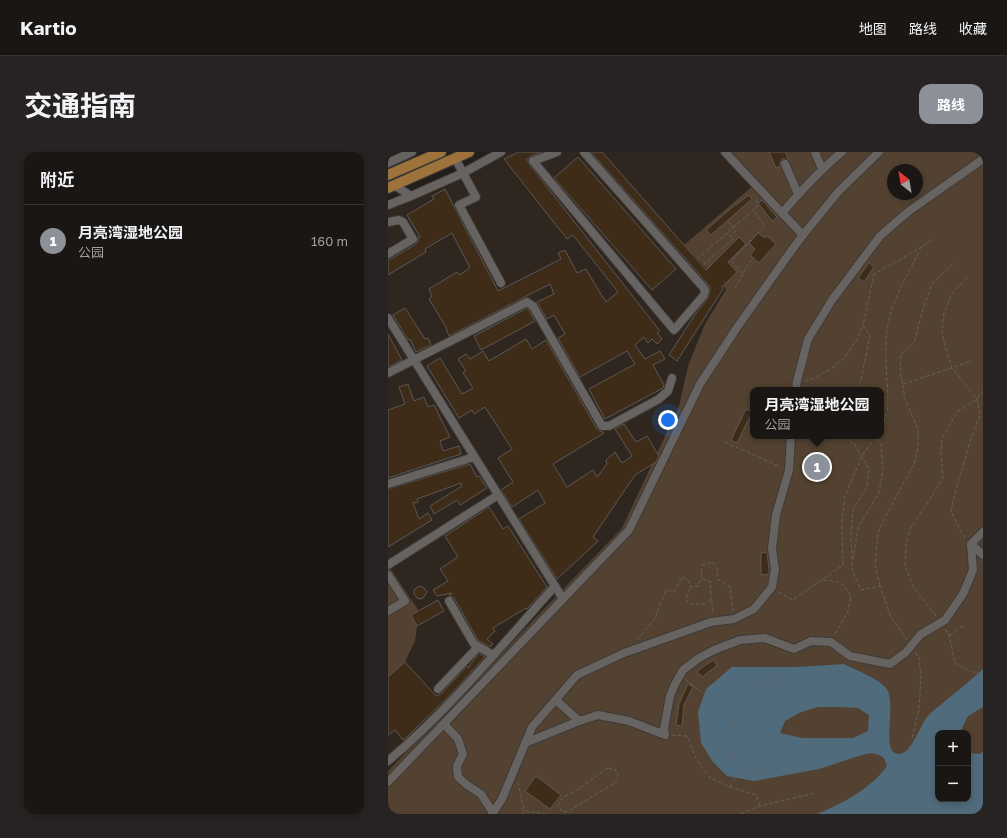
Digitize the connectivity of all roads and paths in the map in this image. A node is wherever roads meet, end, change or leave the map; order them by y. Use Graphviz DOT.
graph roads {
  1 [pos="412,152"];
  2 [pos="441,152"];
  3 [pos="468,152"];
  4 [pos="501,152"];
  5 [pos="556,152"];
  6 [pos="584,152"];
  7 [pos="726,152"];
  8 [pos="815,152"];
  9 [pos="842,152"];
  10 [pos="879,152"];
  11 [pos="455,158"];
  12 [pos="983,159"];
  13 [pos="388,163"];
  14 [pos="785,164"];
  15 [pos="822,169"];
  16 [pos="463,173"];
  17 [pos="388,175"];
  18 [pos="391,186"];
  19 [pos="760,189"];
  20 [pos="798,194"];
  21 [pos="411,196"];
  22 [pos="388,205"];
  23 [pos="753,210"];
  24 [pos="782,212"];
  25 [pos="728,221"];
  26 [pos="388,222"];
  27 [pos="733,228"];
  28 [pos="804,235"];
  29 [pos="933,239"];
  30 [pos="922,247"];
  31 [pos="388,254"];
  32 [pos="753,257"];
  33 [pos="697,259"];
  34 [pos="954,262"];
  35 [pos="703,265"];
  36 [pos="743,274"];
  37 [pos="967,277"];
  38 [pos="500,283"];
  39 [pos="735,288"];
  40 [pos="388,318"];
  41 [pos="863,325"];
  42 [pos="414,360"];
  43 [pos="972,361"];
  44 [pos="952,368"];
  45 [pos="388,373"];
  46 [pos="672,378"];
  47 [pos="903,385"];
  48 [pos="796,387"];
  49 [pos="858,387"];
  50 [pos="983,392"];
  51 [pos="977,399"];
  52 [pos="884,423"];
  53 [pos="791,439"];
  54 [pos="849,439"];
  55 [pos="874,439"];
  56 [pos="876,439"];
  57 [pos="725,442"];
  58 [pos="862,456"];
  59 [pos="474,457"];
  60 [pos="789,470"];
  61 [pos="388,484"];
  62 [pos="498,495"];
  63 [pos="983,532"];
  64 [pos="971,544"];
  65 [pos="983,555"];
  66 [pos="852,562"];
  67 [pos="388,565"];
  68 [pos="388,575"];
  69 [pos="701,579"];
  70 [pos="822,580"];
  71 [pos="555,586"];
  72 [pos="880,586"];
  73 [pos="691,587"];
  74 [pos="767,592"];
  75 [pos="563,599"];
  76 [pos="710,600"];
  77 [pos="449,601"];
  78 [pos="388,611"];
  79 [pos="734,619"];
  80 [pos="711,622"];
  81 [pos="940,622"];
  82 [pos="964,626"];
  83 [pos="949,635"];
  84 [pos="637,640"];
  85 [pos="831,642"];
  86 [pos="911,646"];
  87 [pos="478,647"];
  88 [pos="493,656"];
  89 [pos="680,675"];
  90 [pos="983,675"];
  91 [pos="759,679"];
  92 [pos="438,689"];
  93 [pos="740,690"];
  94 [pos="764,690"];
  95 [pos="779,691"];
  96 [pos="556,700"];
  97 [pos="748,700"];
  98 [pos="725,709"];
  99 [pos="579,721"];
  100 [pos="444,724"];
  101 [pos="665,734"];
  102 [pos="912,738"];
  103 [pos="526,743"];
  104 [pos="741,750"];
  105 [pos="732,759"];
  106 [pos="756,760"];
  107 [pos="388,761"];
  108 [pos="771,762"];
  109 [pos="743,766"];
  110 [pos="751,771"];
  111 [pos="388,782"];
  112 [pos="518,783"];
  113 [pos="730,788"];
  114 [pos="815,793"];
  115 [pos="760,806"];
  116 [pos="524,811"];
  117 [pos="563,812"];
  118 [pos="492,814"];
  119 [pos="522,814"];
  120 [pos="544,814"];
  121 [pos="562,814"];
  122 [pos="741,814"];
  1 -- 13 [label="street"];
  2 -- 17 [label="main road"];
  3 -- 11 [label="main road"];
  4 -- 16 [label="street"];
  5 -- 6 [label="street"];
  7 -- 19 [label="street"];
  8 -- 15 [label="street"];
  9 -- 15 [label="street"];
  10 -- 28 [label="street"];
  11 -- 16 [label="street"];
  11 -- 18 [label="main road"];
  12 -- 48 [label="street"];
  14 -- 20 [label="street"];
  15 -- 20 [label="street"];
  16 -- 21 [label="street"];
  16 -- 38 [label="street"];
  18 -- 21 [label="street"];
  19 -- 23 [label="path"];
  19 -- 24 [label="street"];
  20 -- 24 [label="street"];
  21 -- 22 [label="street"];
  23 -- 27 [label="path"];
  23 -- 36 [label="path"];
  24 -- 28 [label="street"];
  25 -- 27 [label="path"];
  26 -- 31 [label="street"];
  27 -- 33 [label="path"];
  27 -- 35 [label="path"];
  28 -- 75 [label="street"];
  29 -- 30 [label="path"];
  30 -- 41 [label="path"];
  30 -- 52 [label="path"];
  32 -- 36 [label="path"];
  34 -- 47 [label="path"];
  36 -- 39 [label="path"];
  37 -- 44 [label="path"];
  40 -- 42 [label="street"];
  41 -- 48 [label="path"];
  41 -- 49 [label="path"];
  42 -- 45 [label="street"];
  42 -- 46 [label="street"];
  42 -- 59 [label="street"];
  43 -- 44 [label="path"];
  44 -- 47 [label="path"];
  44 -- 51 [label="path"];
  47 -- 72 [label="path"];
  50 -- 51 [label="path"];
  51 -- 64 [label="path"];
  51 -- 81 [label="path"];
  53 -- 60 [label="street"];
  54 -- 58 [label="path"];
  55 -- 58 [label="path"];
  56 -- 66 [label="path"];
  57 -- 60 [label="path"];
  58 -- 66 [label="path"];
  58 -- 70 [label="path"];
  59 -- 61 [label="street"];
  59 -- 62 [label="street"];
  60 -- 74 [label="street"];
  62 -- 67 [label="street"];
  62 -- 71 [label="street"];
  63 -- 64 [label="street"];
  64 -- 65 [label="street"];
  64 -- 81 [label="street"];
  66 -- 72 [label="path"];
  68 -- 78 [label="street"];
  69 -- 73 [label="path"];
  69 -- 76 [label="path"];
  69 -- 79 [label="path"];
  70 -- 74 [label="path"];
  70 -- 85 [label="path"];
  71 -- 75 [label="street"];
  71 -- 88 [label="street"];
  72 -- 86 [label="path"];
  73 -- 76 [label="path"];
  73 -- 84 [label="path"];
  74 -- 79 [label="street"];
  75 -- 100 [label="street"];
  76 -- 80 [label="path"];
  77 -- 87 [label="street"];
  79 -- 80 [label="street"];
  80 -- 96 [label="street"];
  81 -- 83 [label="path"];
  81 -- 86 [label="street"];
  82 -- 83 [label="path"];
  83 -- 90 [label="path"];
  85 -- 86 [label="street"];
  85 -- 89 [label="street"];
  86 -- 102 [label="path"];
  87 -- 88 [label="street"];
  87 -- 92 [label="street"];
  88 -- 107 [label="street"];
  89 -- 98 [label="path"];
  89 -- 101 [label="street"];
  91 -- 93 [label="path"];
  91 -- 94 [label="path"];
  91 -- 95 [label="path"];
  93 -- 97 [label="path"];
  93 -- 98 [label="path"];
  96 -- 99 [label="street"];
  96 -- 103 [label="street"];
  98 -- 105 [label="path"];
  99 -- 101 [label="street"];
  99 -- 103 [label="street"];
  100 -- 111 [label="street"];
  100 -- 118 [label="street"];
  101 -- 113 [label="path"];
  103 -- 118 [label="street"];
  104 -- 105 [label="path"];
  105 -- 109 [label="path"];
  106 -- 110 [label="path"];
  108 -- 110 [label="path"];
  109 -- 110 [label="path"];
  109 -- 113 [label="path"];
  112 -- 116 [label="path"];
  113 -- 115 [label="path"];
  114 -- 115 [label="path"];
  115 -- 122 [label="path"];
  116 -- 119 [label="path"];
  116 -- 120 [label="path"];
  117 -- 117 [label="path"];
  117 -- 121 [label="path"];
}
